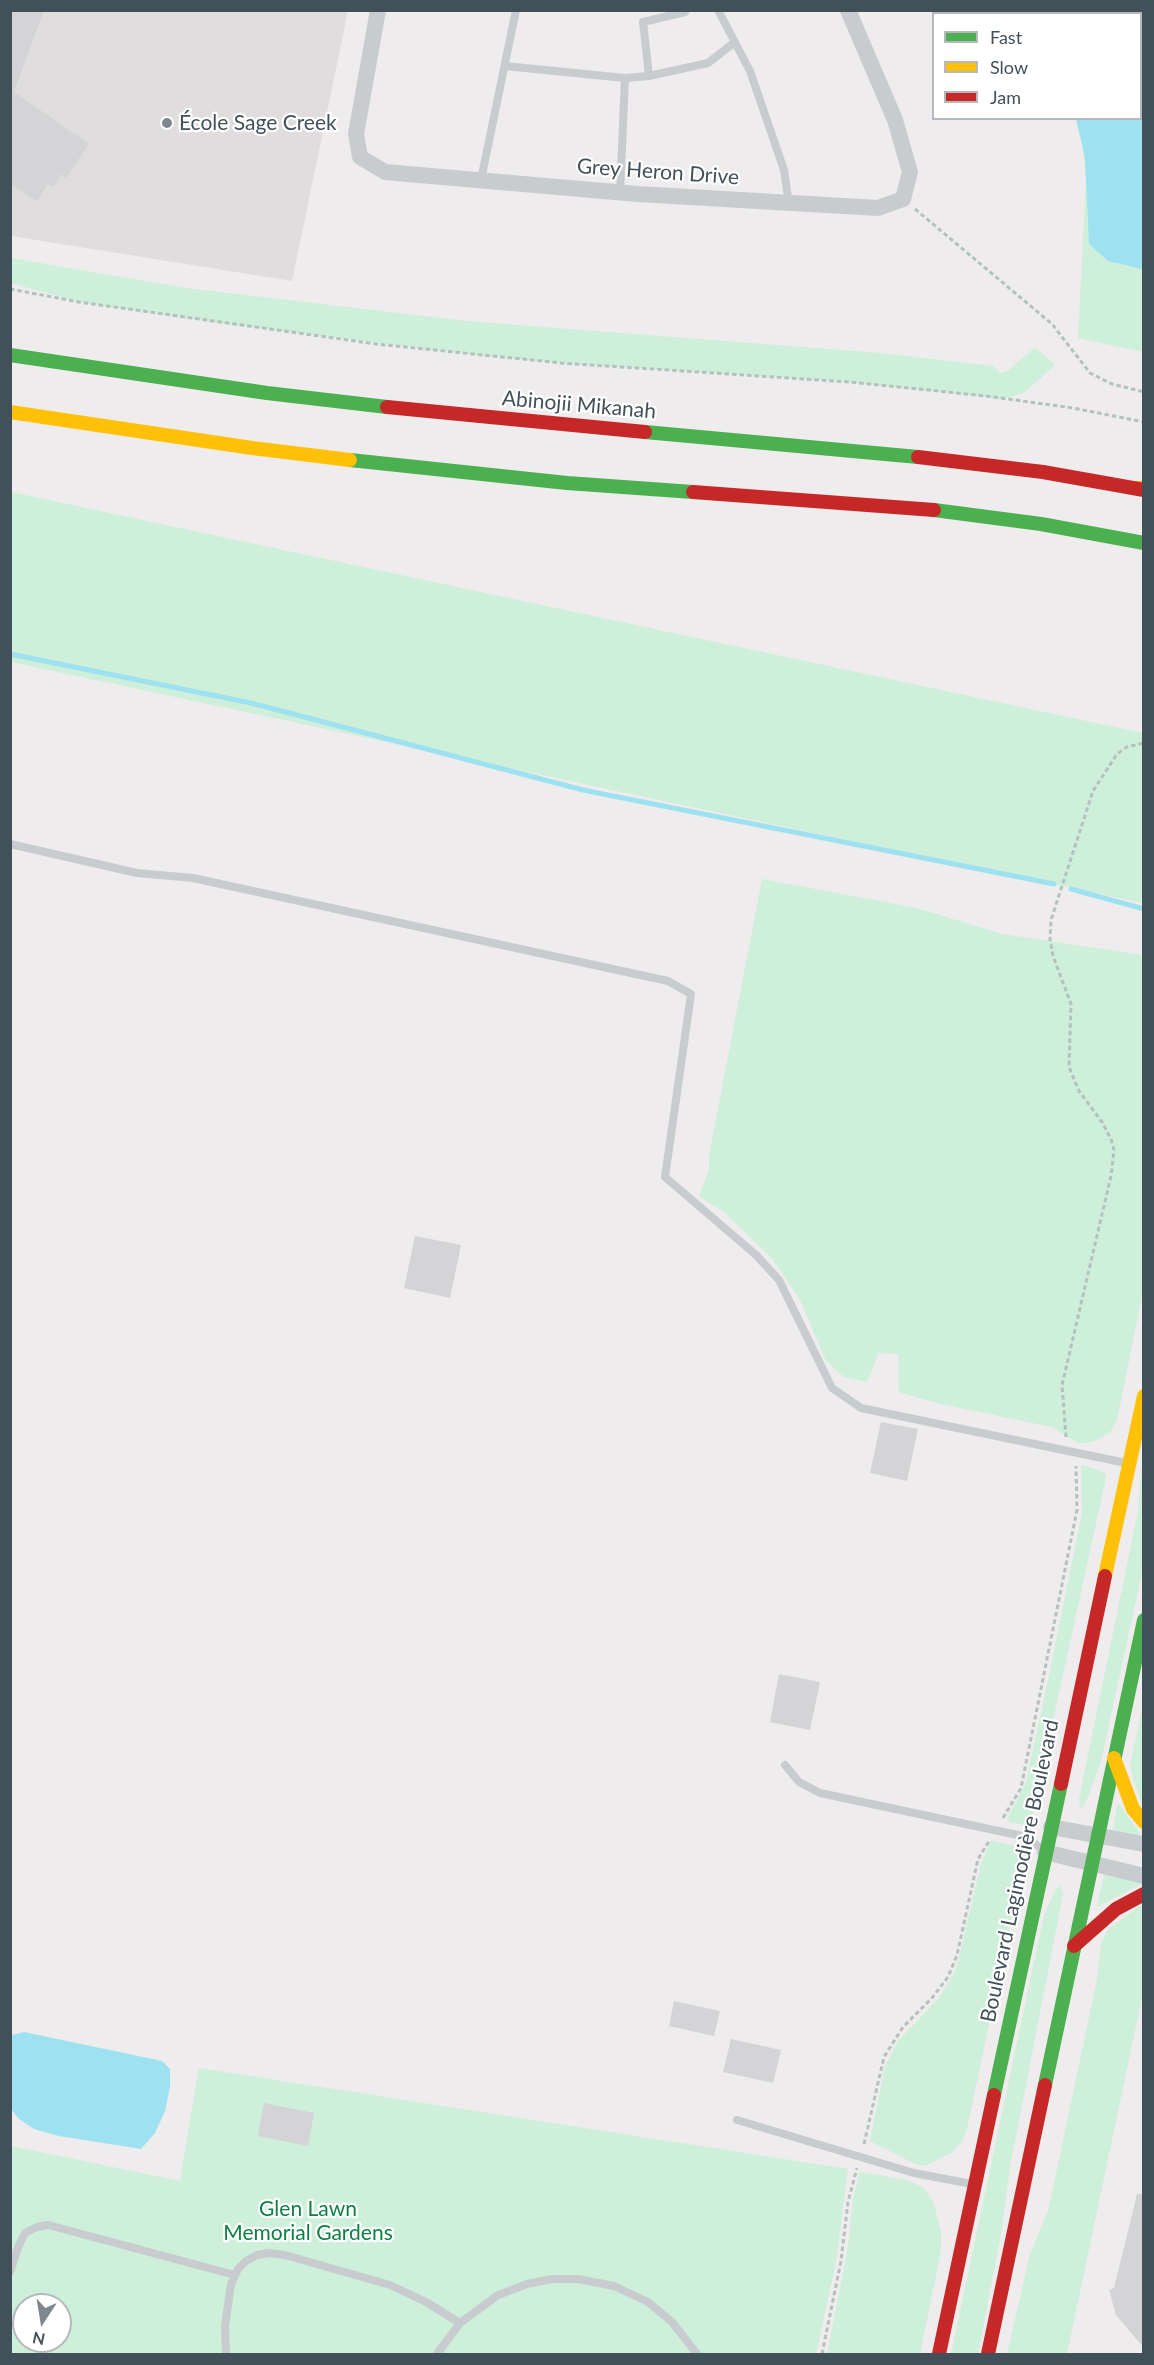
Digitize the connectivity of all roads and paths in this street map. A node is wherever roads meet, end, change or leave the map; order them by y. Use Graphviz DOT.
graph roads {
  1 [pos="378,10"];
  2 [pos="516,10"];
  3 [pos="718,10"];
  4 [pos="848,10"];
  5 [pos="685,12"];
  6 [pos="735,42"];
  7 [pos="505,66"];
  8 [pos="649,76"];
  9 [pos="625,78"];
  10 [pos="481,180"];
  11 [pos="620,193"];
  12 [pos="903,200"];
  13 [pos="790,204"];
  14 [pos="10,289"];
  15 [pos="10,355"];
  16 [pos="1143,392"];
  17 [pos="10,412"];
  18 [pos="1143,422"];
  19 [pos="1141,489"];
  20 [pos="1143,543"];
  21 [pos="1143,743"];
  22 [pos="10,843"];
  23 [pos="1143,1396"];
  24 [pos="1071,1452"];
  25 [pos="1129,1464"];
  26 [pos="1143,1620"];
  27 [pos="1114,1758"];
  28 [pos="785,1765"];
  29 [pos="1143,1822"];
  30 [pos="996,1830"];
  31 [pos="1039,1832"];
  32 [pos="1098,1837"];
  33 [pos="1143,1844"];
  34 [pos="1045,1852"];
  35 [pos="1092,1863"];
  36 [pos="1143,1876"];
  37 [pos="1143,1894"];
  38 [pos="1074,1946"];
  39 [pos="737,2120"];
  40 [pos="860,2156"];
  41 [pos="975,2185"];
  42 [pos="10,2272"];
  43 [pos="235,2275"];
  44 [pos="460,2323"];
  45 [pos="226,2355"];
  46 [pos="437,2355"];
  47 [pos="697,2355"];
  48 [pos="822,2355"];
  49 [pos="939,2355"];
  50 [pos="988,2355"];
  1 -- 10 [label="street, Grey Heron Drive"];
  2 -- 7 [label="lane"];
  3 -- 6 [label="lane"];
  4 -- 12 [label="street"];
  5 -- 8 [label="lane"];
  6 -- 8 [label="lane"];
  6 -- 13 [label="lane"];
  7 -- 9 [label="lane"];
  7 -- 10 [label="lane"];
  8 -- 9 [label="lane"];
  9 -- 11 [label="lane"];
  10 -- 11 [label="street, Grey Heron Drive"];
  11 -- 13 [label="street, Grey Heron Drive"];
  12 -- 13 [label="street, Grey Heron Drive"];
  12 -- 16 [label="path"];
  14 -- 18 [label="path"];
  15 -- 19 [label="street, Abinojii Mikanah"];
  17 -- 20 [label="street"];
  21 -- 24 [label="path"];
  22 -- 24 [label="lane"];
  23 -- 25 [label="street, Boulevard Lagimodière Boulevard"];
  24 -- 25 [label="lane"];
  24 -- 30 [label="path"];
  25 -- 31 [label="street, Boulevard Lagimodière Boulevard"];
  26 -- 27 [label="street"];
  27 -- 29 [label="street"];
  27 -- 32 [label="street"];
  28 -- 30 [label="lane"];
  30 -- 31 [label="lane"];
  30 -- 40 [label="path"];
  31 -- 32 [label="street"];
  31 -- 34 [label="street, Boulevard Lagimodière Boulevard"];
  31 -- 34 [label="lane"];
  32 -- 33 [label="street"];
  32 -- 35 [label="street"];
  34 -- 35 [label="street"];
  34 -- 41 [label="street, Boulevard Lagimodière Boulevard"];
  35 -- 36 [label="street"];
  35 -- 38 [label="street"];
  37 -- 38 [label="street"];
  38 -- 50 [label="street"];
  39 -- 40 [label="lane"];
  40 -- 41 [label="lane"];
  40 -- 48 [label="path"];
  41 -- 49 [label="street, Boulevard Lagimodière Boulevard"];
  42 -- 43 [label="lane"];
  43 -- 44 [label="lane"];
  43 -- 45 [label="lane"];
  44 -- 46 [label="lane"];
  44 -- 47 [label="lane"];
}
